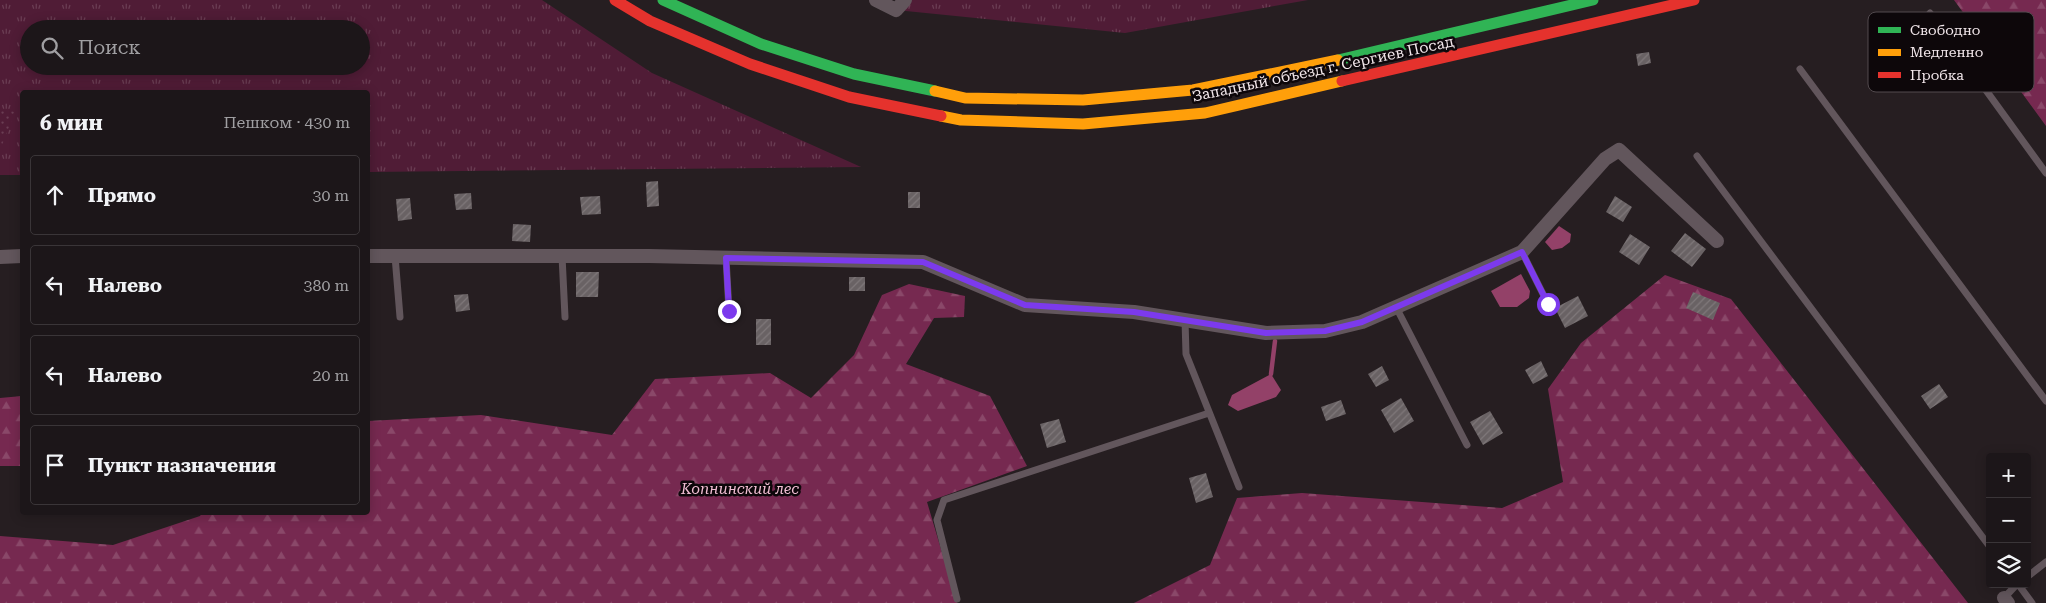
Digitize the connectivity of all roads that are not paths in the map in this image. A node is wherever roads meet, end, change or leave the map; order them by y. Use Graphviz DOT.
graph roads {
  1 [pos="615,0"];
  2 [pos="663,0"];
  3 [pos="876,0"];
  4 [pos="905,0"];
  5 [pos="1593,0"];
  6 [pos="1694,0"];
  7 [pos="1800,69"];
  8 [pos="1987,92"];
  9 [pos="1698,156"];
  10 [pos="2046,173"];
  11 [pos="1717,241"];
  12 [pos="1522,252"];
  13 [pos="0,256"];
  14 [pos="20,256"];
  15 [pos="370,256"];
  16 [pos="395,256"];
  17 [pos="562,256"];
  18 [pos="726,258"];
  19 [pos="1548,304"];
  20 [pos="1396,307"];
  21 [pos="729,311"];
  22 [pos="400,317"];
  23 [pos="565,317"];
  24 [pos="1185,320"];
  25 [pos="2046,401"];
  26 [pos="1209,413"];
  27 [pos="1467,445"];
  28 [pos="1239,488"];
  29 [pos="1987,543"];
  30 [pos="2046,562"];
  31 [pos="2031,574"];
  32 [pos="2015,588"];
  33 [pos="2021,588"];
  34 [pos="957,599"];
  35 [pos="2006,600"];
  36 [pos="2032,603"];
  1 -- 6 [label="main road, Западный объезд г. Сергиев Посад"];
  2 -- 5 [label="main road, Западный объезд г. Сергиев Посад"];
  3 -- 4 [label="street"];
  7 -- 25 [label="lane"];
  8 -- 10 [label="lane"];
  9 -- 29 [label="lane"];
  11 -- 12 [label="street"];
  12 -- 19 [label="lane"];
  12 -- 20 [label="street"];
  13 -- 14 [label="street"];
  15 -- 16 [label="street"];
  16 -- 17 [label="street"];
  16 -- 22 [label="lane"];
  17 -- 18 [label="street"];
  17 -- 23 [label="lane"];
  18 -- 21 [label="lane"];
  18 -- 24 [label="street"];
  20 -- 24 [label="street"];
  20 -- 27 [label="lane"];
  24 -- 26 [label="lane"];
  26 -- 28 [label="lane"];
  26 -- 34 [label="lane"];
  30 -- 31 [label="lane"];
  32 -- 35 [label="lane"];
  33 -- 36 [label="lane"];
}
